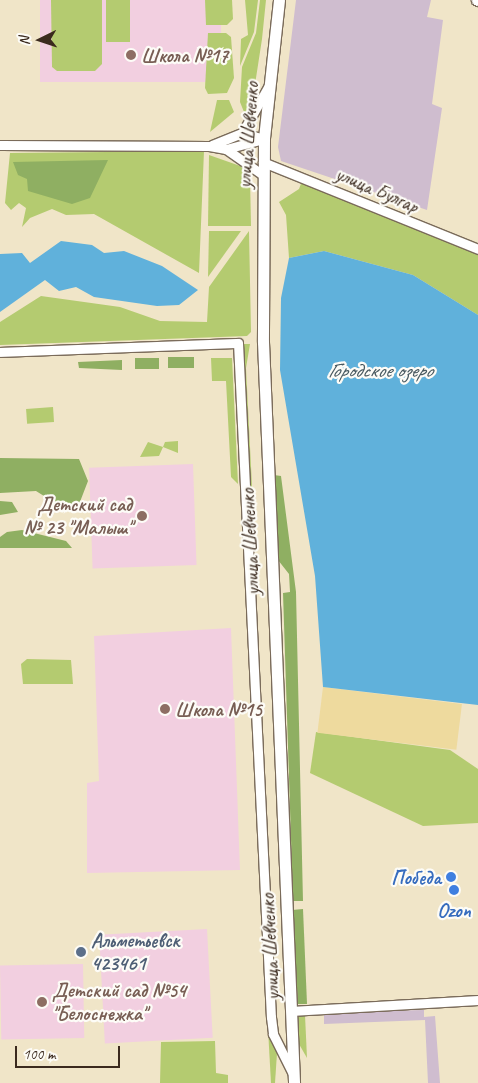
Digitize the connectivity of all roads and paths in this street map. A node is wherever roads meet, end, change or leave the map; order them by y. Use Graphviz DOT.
graph roads {
  1 [pos="279,0"];
  2 [pos="270,82"];
  3 [pos="242,133"];
  4 [pos="264,139"];
  5 [pos="0,145"];
  6 [pos="209,146"];
  7 [pos="226,148"];
  8 [pos="263,162"];
  9 [pos="263,175"];
  10 [pos="478,249"];
  11 [pos="0,352"];
  12 [pos="478,1000"];
  13 [pos="291,1011"];
  14 [pos="294,1078"];
  1 -- 2 [label="main road, улица Шевченко"];
  2 -- 3 [label="street"];
  2 -- 4 [label="main road, улица Шевченко"];
  3 -- 4 [label="street"];
  3 -- 6 [label="street"];
  4 -- 7 [label="street"];
  4 -- 8 [label="main road, улица Шевченко"];
  5 -- 6 [label="street"];
  6 -- 7 [label="street"];
  7 -- 9 [label="street"];
  8 -- 9 [label="main road, улица Шевченко"];
  8 -- 10 [label="street, улица Булгар"];
  9 -- 13 [label="main road, улица Шевченко"];
  11 -- 14 [label="street"];
  12 -- 13 [label="street"];
  13 -- 14 [label="main road, улица Шевченко"];
}
